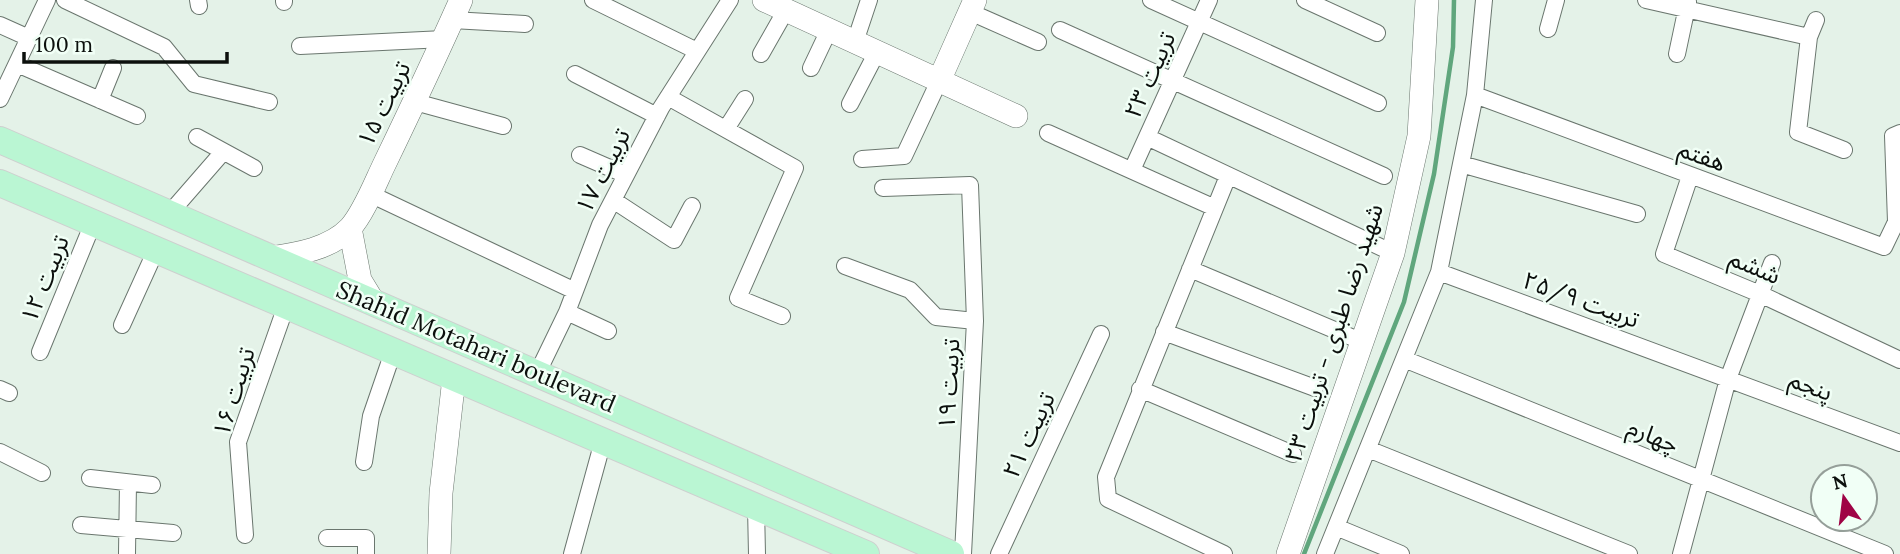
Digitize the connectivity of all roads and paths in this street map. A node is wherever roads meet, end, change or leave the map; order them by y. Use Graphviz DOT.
graph roads {
  1 [pos="47,0"];
  2 [pos="65,0"];
  3 [pos="593,0"];
  4 [pos="730,0"];
  5 [pos="764,0"];
  6 [pos="869,0"];
  7 [pos="1151,0"];
  8 [pos="1209,0"];
  9 [pos="1305,0"];
  10 [pos="1427,0"];
  11 [pos="1484,0"];
  12 [pos="1556,0"];
  13 [pos="1646,0"];
  14 [pos="1688,5"];
  15 [pos="972,6"];
  16 [pos="786,10"];
  17 [pos="452,19"];
  18 [pos="1816,20"];
  19 [pos="1199,22"];
  20 [pos="525,24"];
  21 [pos="0,25"];
  22 [pos="1548,29"];
  23 [pos="829,30"];
  24 [pos="1060,30"];
  25 [pos="1377,33"];
  26 [pos="1809,37"];
  27 [pos="29,38"];
  28 [pos="855,42"];
  29 [pos="1038,42"];
  30 [pos="300,46"];
  31 [pos="698,51"];
  32 [pos="877,52"];
  33 [pos="761,54"];
  34 [pos="1677,54"];
  35 [pos="17,64"];
  36 [pos="113,68"];
  37 [pos="811,68"];
  38 [pos="575,74"];
  39 [pos="1172,80"];
  40 [pos="939,81"];
  41 [pos="1475,95"];
  42 [pos="668,97"];
  43 [pos="0,99"];
  44 [pos="745,99"];
  45 [pos="100,100"];
  46 [pos="269,102"];
  47 [pos="415,102"];
  48 [pos="1378,103"];
  49 [pos="850,104"];
  50 [pos="137,116"];
  51 [pos="657,116"];
  52 [pos="1016,116"];
  53 [pos="503,125"];
  54 [pos="726,129"];
  55 [pos="1048,133"];
  56 [pos="1900,133"];
  57 [pos="1147,137"];
  58 [pos="197,138"];
  59 [pos="0,140"];
  60 [pos="1844,150"];
  61 [pos="223,152"];
  62 [pos="580,155"];
  63 [pos="862,159"];
  64 [pos="1461,164"];
  65 [pos="254,168"];
  66 [pos="1132,170"];
  67 [pos="626,175"];
  68 [pos="1228,176"];
  69 [pos="1384,176"];
  70 [pos="1690,176"];
  71 [pos="0,183"];
  72 [pos="883,188"];
  73 [pos="370,194"];
  74 [pos="613,200"];
  75 [pos="692,206"];
  76 [pos="1215,208"];
  77 [pos="169,214"];
  78 [pos="1637,214"];
  79 [pos="1898,222"];
  80 [pos="93,223"];
  81 [pos="350,228"];
  82 [pos="156,250"];
  83 [pos="1393,253"];
  84 [pos="270,258"];
  85 [pos="1772,263"];
  86 [pos="845,266"];
  87 [pos="1190,269"];
  88 [pos="1439,272"];
  89 [pos="575,291"];
  90 [pos="1760,294"];
  91 [pos="374,303"];
  92 [pos="286,306"];
  93 [pos="567,312"];
  94 [pos="782,316"];
  95 [pos="975,321"];
  96 [pos="121,325"];
  97 [pos="608,331"];
  98 [pos="1164,332"];
  99 [pos="1101,334"];
  100 [pos="1363,342"];
  101 [pos="40,352"];
  102 [pos="393,352"];
  103 [pos="1404,359"];
  104 [pos="1900,360"];
  105 [pos="1707,371"];
  106 [pos="537,374"];
  107 [pos="454,377"];
  108 [pos="1728,379"];
  109 [pos="1315,388"];
  110 [pos="1140,389"];
  111 [pos="603,442"];
  112 [pos="1900,443"];
  113 [pos="1368,449"];
  114 [pos="0,452"];
  115 [pos="1293,454"];
  116 [pos="364,462"];
  117 [pos="42,473"];
  118 [pos="90,478"];
  119 [pos="1700,479"];
  120 [pos="128,483"];
  121 [pos="152,485"];
  122 [pos="756,507"];
  123 [pos="866,517"];
  124 [pos="81,525"];
  125 [pos="1336,527"];
  126 [pos="128,528"];
  127 [pos="173,533"];
  128 [pos="244,535"];
  129 [pos="327,538"];
  130 [pos="859,551"];
  131 [pos="127,554"];
  132 [pos="366,554"];
  133 [pos="439,554"];
  134 [pos="572,554"];
  135 [pos="757,554"];
  136 [pos="951,554"];
  137 [pos="963,554"];
  138 [pos="999,554"];
  139 [pos="1224,554"];
  140 [pos="1287,554"];
  141 [pos="1325,554"];
  142 [pos="1401,554"];
  143 [pos="1629,554"];
  144 [pos="1681,554"];
  145 [pos="1885,554"];
  1 -- 27 [label="street"];
  2 -- 46 [label="street"];
  3 -- 31 [label="street"];
  4 -- 31 [label="street, تربیت ۱۷"];
  5 -- 16 [label="street"];
  6 -- 28 [label="street"];
  7 -- 19 [label="street"];
  8 -- 19 [label="street, تربیت ۲۳"];
  9 -- 25 [label="street"];
  10 -- 83 [label="street, شهید رضا طبری - تربیت ۲۳"];
  11 -- 41 [label="street"];
  12 -- 22 [label="street"];
  13 -- 14 [label="street"];
  14 -- 26 [label="street"];
  14 -- 34 [label="street"];
  15 -- 29 [label="street"];
  15 -- 40 [label="street"];
  16 -- 23 [label="street"];
  16 -- 33 [label="street"];
  17 -- 20 [label="street"];
  17 -- 30 [label="street"];
  17 -- 47 [label="street, تربیت ۱۵"];
  18 -- 26 [label="street"];
  19 -- 39 [label="street, تربیت ۲۳"];
  19 -- 48 [label="street"];
  21 -- 27 [label="street"];
  23 -- 28 [label="street"];
  23 -- 37 [label="street"];
  24 -- 39 [label="street"];
  26 -- 60 [label="street"];
  27 -- 35 [label="street"];
  28 -- 32 [label="street"];
  31 -- 42 [label="street, تربیت ۱۷"];
  32 -- 40 [label="street"];
  32 -- 49 [label="street"];
  35 -- 43 [label="street"];
  35 -- 45 [label="street"];
  36 -- 45 [label="street"];
  38 -- 51 [label="street"];
  39 -- 57 [label="street, تربیت ۲۳"];
  39 -- 69 [label="street"];
  40 -- 52 [label="street"];
  40 -- 63 [label="street"];
  41 -- 64 [label="street"];
  41 -- 70 [label="street, هفتم"];
  42 -- 51 [label="street, تربیت ۱۷"];
  42 -- 54 [label="street"];
  44 -- 54 [label="street"];
  45 -- 50 [label="street"];
  47 -- 53 [label="street"];
  47 -- 73 [label="street, تربیت ۱۵"];
  51 -- 67 [label="street, تربیت ۱۷"];
  54 -- 94 [label="street"];
  55 -- 66 [label="street"];
  56 -- 79 [label="street"];
  57 -- 66 [label="street, تربیت ۲۳"];
  57 -- 68 [label="street"];
  58 -- 61 [label="street"];
  59 -- 77 [label="main road, Shahid Motahari boulevard"];
  61 -- 65 [label="street"];
  61 -- 77 [label="street"];
  62 -- 67 [label="street"];
  64 -- 78 [label="street"];
  64 -- 88 [label="street"];
  66 -- 76 [label="street"];
  67 -- 74 [label="street, تربیت ۱۷"];
  68 -- 76 [label="street"];
  68 -- 83 [label="street"];
  70 -- 79 [label="street, هفتم"];
  70 -- 90 [label="street, ششم"];
  71 -- 80 [label="main road, Shahid Motahari boulevard"];
  72 -- 95 [label="street"];
  73 -- 81 [label="street, تربیت ۱۵"];
  73 -- 89 [label="street"];
  74 -- 75 [label="street"];
  74 -- 89 [label="street, تربیت ۱۷"];
  76 -- 87 [label="street"];
  77 -- 84 [label="main road, Shahid Motahari boulevard"];
  80 -- 82 [label="main road, Shahid Motahari boulevard"];
  80 -- 101 [label="street, تربیت ۱۲"];
  81 -- 84 [label="street, تربیت ۱۵"];
  81 -- 91 [label="street"];
  82 -- 92 [label="main road, Shahid Motahari boulevard"];
  82 -- 96 [label="street"];
  83 -- 100 [label="street, شهید رضا طبری - تربیت ۲۳"];
  84 -- 91 [label="main road, Shahid Motahari boulevard"];
  85 -- 90 [label="street"];
  86 -- 95 [label="street, تربیت ۱۹"];
  87 -- 98 [label="street"];
  87 -- 100 [label="street"];
  88 -- 103 [label="street"];
  88 -- 105 [label="street, تربیت ۲۵/۹"];
  89 -- 93 [label="street, تربیت ۱۷"];
  90 -- 104 [label="street, ششم"];
  90 -- 108 [label="street"];
  91 -- 106 [label="main road, Shahid Motahari boulevard"];
  92 -- 102 [label="main road, Shahid Motahari boulevard"];
  92 -- 128 [label="street, تربیت ۱۶"];
  93 -- 97 [label="street"];
  93 -- 106 [label="street, تربیت ۱۷"];
  95 -- 137 [label="street, تربیت ۱۹"];
  98 -- 109 [label="street"];
  98 -- 110 [label="street"];
  99 -- 138 [label="street, تربیت ۲۱"];
  100 -- 140 [label="street, شهید رضا طبری - تربیت ۲۳"];
  102 -- 107 [label="main road, Shahid Motahari boulevard"];
  102 -- 116 [label="street"];
  103 -- 113 [label="street"];
  103 -- 119 [label="street, چهارم"];
  105 -- 108 [label="street, پنجم"];
  106 -- 123 [label="main road, Shahid Motahari boulevard"];
  107 -- 111 [label="main road, Shahid Motahari boulevard"];
  107 -- 133 [label="street"];
  108 -- 112 [label="street, پنجم"];
  108 -- 119 [label="street"];
  110 -- 115 [label="street"];
  110 -- 139 [label="street"];
  111 -- 122 [label="main road, Shahid Motahari boulevard"];
  111 -- 134 [label="street"];
  113 -- 125 [label="street"];
  113 -- 143 [label="street"];
  114 -- 117 [label="street"];
  118 -- 120 [label="street"];
  119 -- 144 [label="street"];
  119 -- 145 [label="street, چهارم"];
  120 -- 121 [label="street"];
  120 -- 126 [label="street"];
  122 -- 130 [label="main road, Shahid Motahari boulevard"];
  122 -- 135 [label="street"];
  123 -- 130 [label="main road"];
  123 -- 136 [label="main road, Shahid Motahari boulevard"];
  124 -- 126 [label="street"];
  125 -- 141 [label="street"];
  125 -- 142 [label="street"];
  126 -- 127 [label="street"];
  126 -- 131 [label="street"];
  129 -- 132 [label="street"];
}
